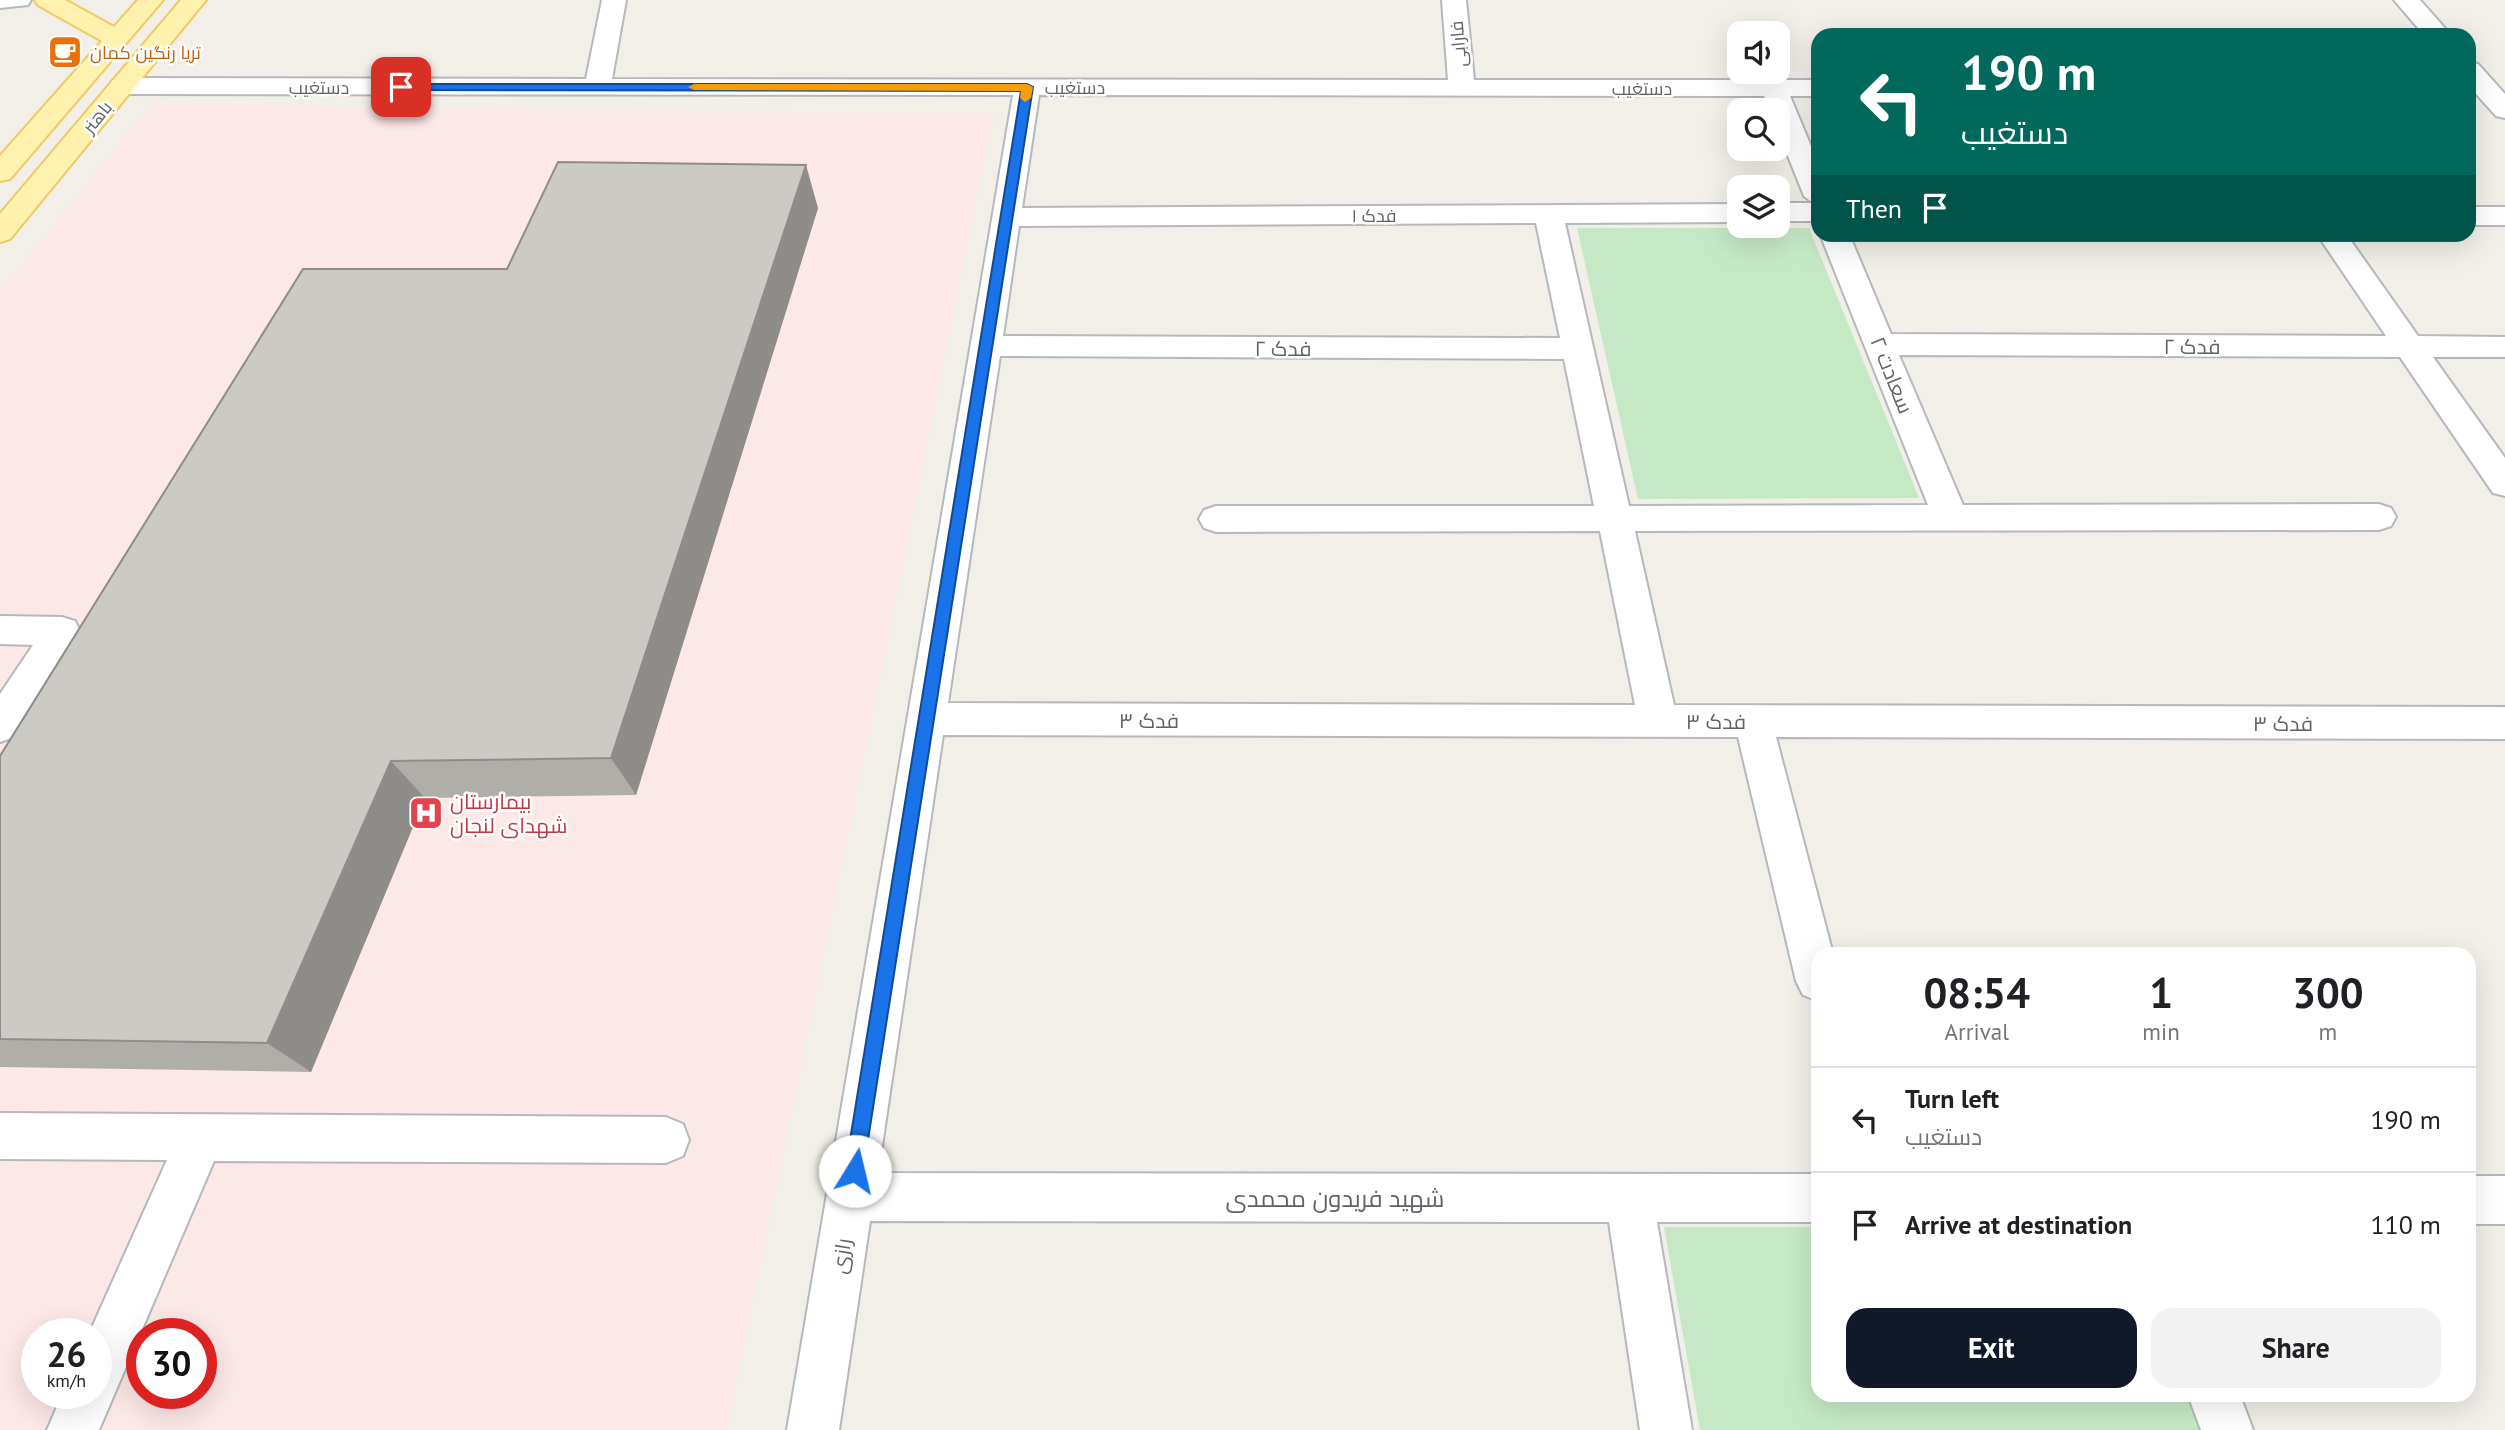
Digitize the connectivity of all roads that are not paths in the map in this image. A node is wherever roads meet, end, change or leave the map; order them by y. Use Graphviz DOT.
graph roads {
  1 [pos="19,0"];
  2 [pos="47,0"];
  3 [pos="151,0"];
  4 [pos="194,0"];
  5 [pos="614,0"];
  6 [pos="1454,0"];
  7 [pos="2406,0"];
  8 [pos="0,1"];
  9 [pos="2432,28"];
  10 [pos="117,39"];
  11 [pos="2482,84"];
  12 [pos="122,86"];
  13 [pos="597,87"];
  14 [pos="1027,87"];
  15 [pos="1462,88"];
  16 [pos="1774,88"];
  17 [pos="1811,88"];
  18 [pos="2505,110"];
  19 [pos="0,173"];
  20 [pos="1811,179"];
  21 [pos="1790,212"];
  22 [pos="1811,212"];
  23 [pos="1727,213"];
  24 [pos="1549,214"];
  25 [pos="2476,216"];
  26 [pos="2505,216"];
  27 [pos="1008,217"];
  28 [pos="0,233"];
  29 [pos="1837,242"];
  30 [pos="2337,242"];
  31 [pos="1879,344"];
  32 [pos="988,346"];
  33 [pos="2410,347"];
  34 [pos="2505,347"];
  35 [pos="1578,349"];
  36 [pos="2505,484"];
  37 [pos="1950,516"];
  38 [pos="2379,517"];
  39 [pos="1216,519"];
  40 [pos="1615,519"];
  41 [pos="0,630"];
  42 [pos="927,719"];
  43 [pos="1658,721"];
  44 [pos="1753,721"];
  45 [pos="2505,723"];
  46 [pos="0,726"];
  47 [pos="1811,953"];
  48 [pos="0,1136"];
  49 [pos="201,1137"];
  50 [pos="666,1140"];
  51 [pos="851,1197"];
  52 [pos="1629,1198"];
  53 [pos="1811,1198"];
  54 [pos="2476,1200"];
  55 [pos="2505,1200"];
  56 [pos="112,1340"];
  57 [pos="2217,1402"];
  58 [pos="82,1409"];
  59 [pos="73,1430"];
  60 [pos="813,1430"];
  61 [pos="1666,1430"];
  62 [pos="2227,1430"];
  1 -- 8 [label="street"];
  2 -- 10 [label="main road"];
  3 -- 10 [label="main road, باهنر"];
  4 -- 12 [label="main road, باهنر"];
  5 -- 13 [label="street"];
  6 -- 15 [label="street, فارابی"];
  7 -- 9 [label="street"];
  10 -- 19 [label="main road, باهنر"];
  11 -- 18 [label="street"];
  12 -- 13 [label="street, دستغیب"];
  12 -- 28 [label="main road, باهنر"];
  13 -- 14 [label="street, دستغیب"];
  14 -- 15 [label="street, دستغیب"];
  14 -- 27 [label="street, رازی"];
  15 -- 16 [label="street, دستغیب"];
  16 -- 17 [label="street, دستغیب"];
  16 -- 20 [label="street"];
  21 -- 22 [label="street"];
  23 -- 24 [label="street, فدک ۱"];
  24 -- 27 [label="street, فدک ۱"];
  24 -- 35 [label="street"];
  25 -- 26 [label="street"];
  27 -- 32 [label="street, رازی"];
  29 -- 31 [label="street, سعادت ۲"];
  30 -- 33 [label="street"];
  31 -- 33 [label="street, فدک ۲"];
  31 -- 37 [label="street, سعادت ۲"];
  32 -- 35 [label="street, فدک ۲"];
  32 -- 42 [label="street, رازی"];
  33 -- 34 [label="street, فدک ۲"];
  33 -- 36 [label="street"];
  35 -- 40 [label="street"];
  37 -- 38 [label="street"];
  37 -- 40 [label="street"];
  39 -- 40 [label="street"];
  40 -- 43 [label="street"];
  41 -- 46 [label="street"];
  42 -- 43 [label="street, فدک ۳"];
  42 -- 51 [label="street, رازی"];
  43 -- 44 [label="street, فدک ۳"];
  44 -- 45 [label="street, فدک ۳"];
  44 -- 47 [label="street"];
  48 -- 49 [label="street"];
  49 -- 50 [label="street"];
  49 -- 56 [label="street"];
  51 -- 52 [label="street, شهید فریدون محمدی"];
  51 -- 60 [label="street, رازی"];
  52 -- 53 [label="street, شهید فریدون محمدی"];
  52 -- 61 [label="street"];
  54 -- 55 [label="street"];
  57 -- 62 [label="street"];
  58 -- 59 [label="street"];
}
